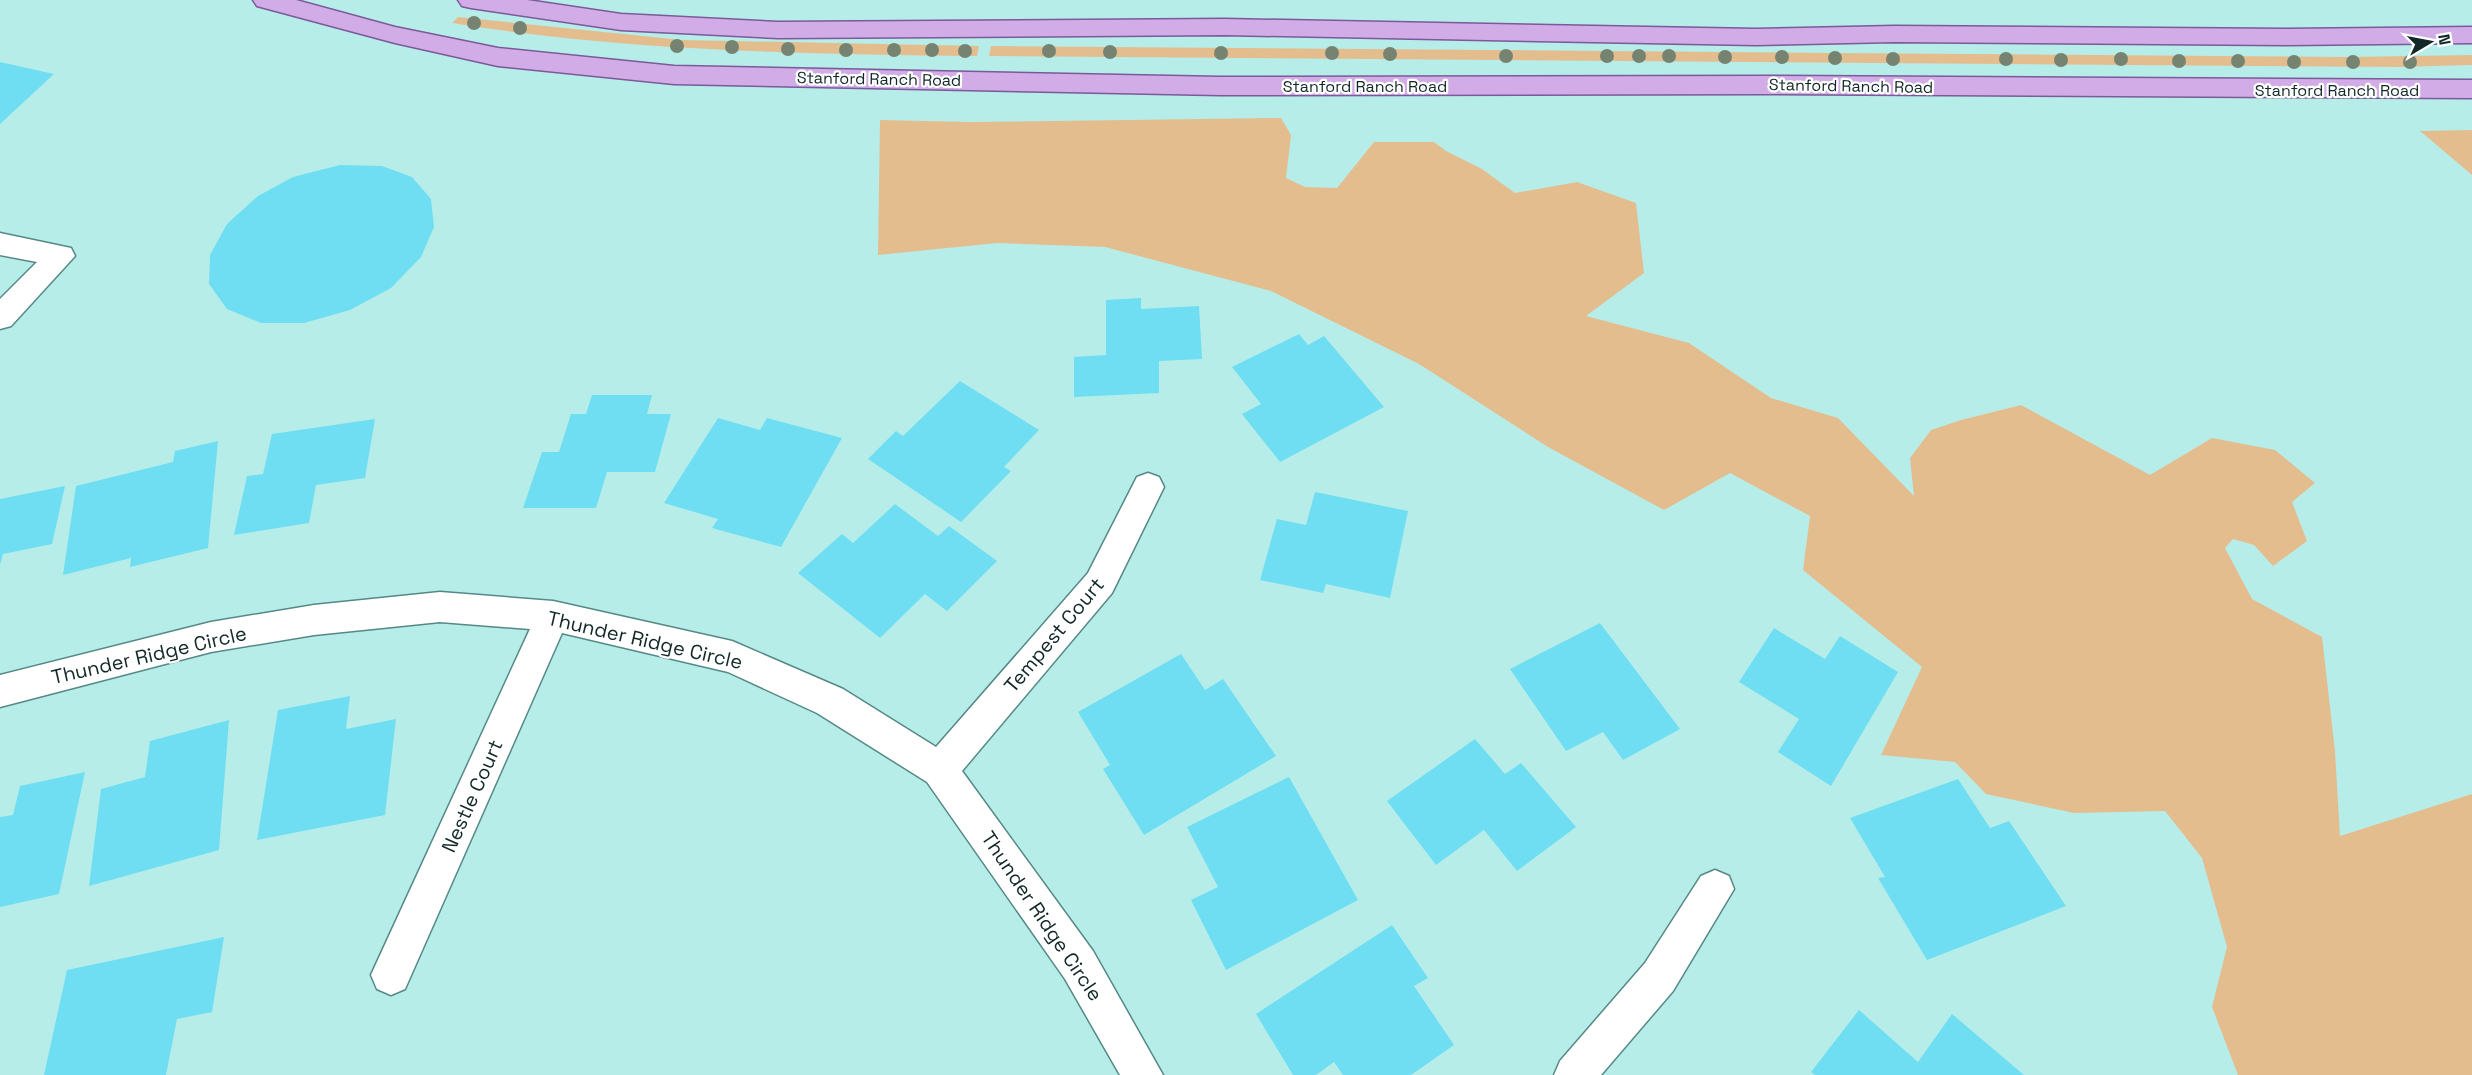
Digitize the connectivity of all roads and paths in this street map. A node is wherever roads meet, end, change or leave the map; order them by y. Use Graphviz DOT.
graph roads {
  1 [pos="266,0"];
  2 [pos="471,0"];
  3 [pos="2472,35"];
  4 [pos="2472,88"];
  5 [pos="0,244"];
  6 [pos="0,318"];
  7 [pos="1149,487"];
  8 [pos="553,616"];
  9 [pos="0,691"];
  10 [pos="940,770"];
  11 [pos="1715,889"];
  12 [pos="391,975"];
  13 [pos="1143,1075"];
  14 [pos="1574,1075"];
  1 -- 4 [label="main road, Stanford Ranch Road"];
  2 -- 3 [label="main road"];
  5 -- 6 [label="street"];
  7 -- 10 [label="street, Tempest Court"];
  8 -- 9 [label="street, Thunder Ridge Circle"];
  8 -- 10 [label="street, Thunder Ridge Circle"];
  8 -- 12 [label="street, Nestle Court"];
  10 -- 13 [label="street, Thunder Ridge Circle"];
  11 -- 14 [label="street"];
}
